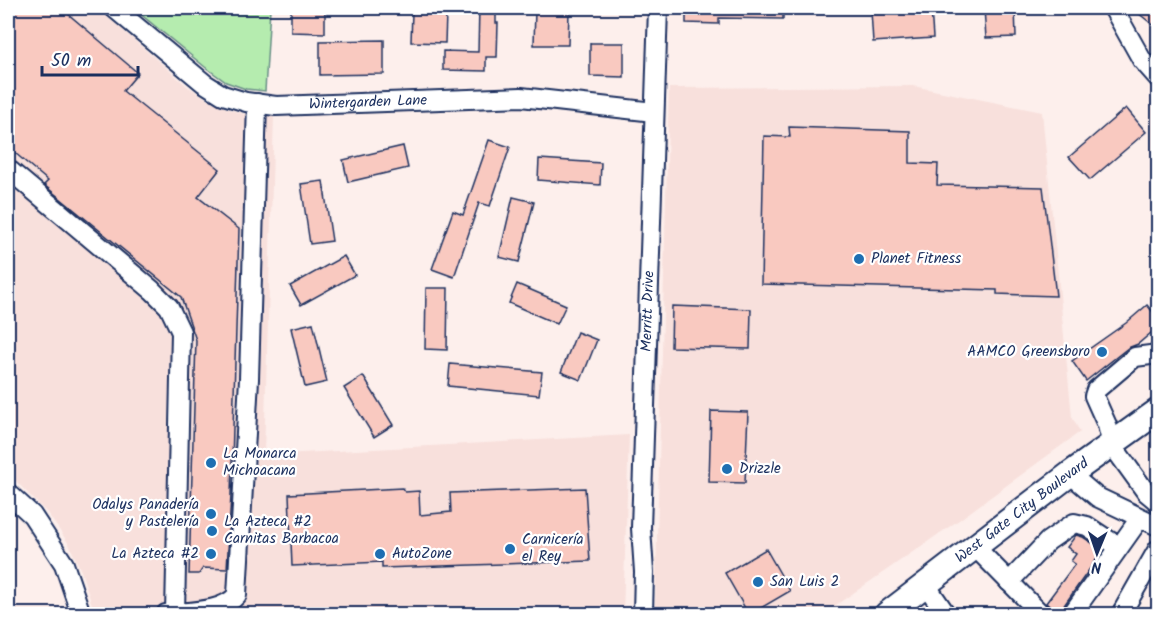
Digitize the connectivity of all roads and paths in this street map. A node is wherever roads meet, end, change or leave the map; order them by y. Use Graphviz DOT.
graph roads {
  1 [pos="114,8"];
  2 [pos="658,8"];
  3 [pos="1113,8"];
  4 [pos="1158,78"];
  5 [pos="258,103"];
  6 [pos="654,112"];
  7 [pos="8,169"];
  8 [pos="1158,354"];
  9 [pos="1158,411"];
  10 [pos="1112,445"];
  11 [pos="1070,474"];
  12 [pos="8,493"];
  13 [pos="1158,501"];
  14 [pos="1140,518"];
  15 [pos="1158,526"];
  16 [pos="975,548"];
  17 [pos="1158,549"];
  18 [pos="1115,553"];
  19 [pos="1009,582"];
  20 [pos="926,585"];
  21 [pos="225,611"];
  22 [pos="171,614"];
  23 [pos="81,615"];
  24 [pos="643,615"];
  25 [pos="887,615"];
  26 [pos="946,615"];
  27 [pos="1041,615"];
  28 [pos="1072,615"];
  29 [pos="1121,615"];
  1 -- 5 [label="street, Wintergarden Lane"];
  2 -- 6 [label="street, Merritt Drive"];
  3 -- 4 [label="street"];
  5 -- 6 [label="street, Wintergarden Lane"];
  5 -- 21 [label="street"];
  6 -- 24 [label="street, Merritt Drive"];
  7 -- 22 [label="street"];
  8 -- 10 [label="street"];
  9 -- 10 [label="main road, West Gate City Boulevard"];
  10 -- 11 [label="main road, West Gate City Boulevard"];
  10 -- 13 [label="street"];
  11 -- 14 [label="street"];
  11 -- 16 [label="main road, West Gate City Boulevard"];
  12 -- 23 [label="street"];
  14 -- 15 [label="street"];
  14 -- 18 [label="street"];
  16 -- 19 [label="street"];
  16 -- 20 [label="main road, West Gate City Boulevard"];
  17 -- 29 [label="street"];
  18 -- 19 [label="street"];
  18 -- 28 [label="street"];
  19 -- 27 [label="street"];
  20 -- 25 [label="main road, West Gate City Boulevard"];
  20 -- 26 [label="street"];
  21 -- 22 [label="street"];
}
